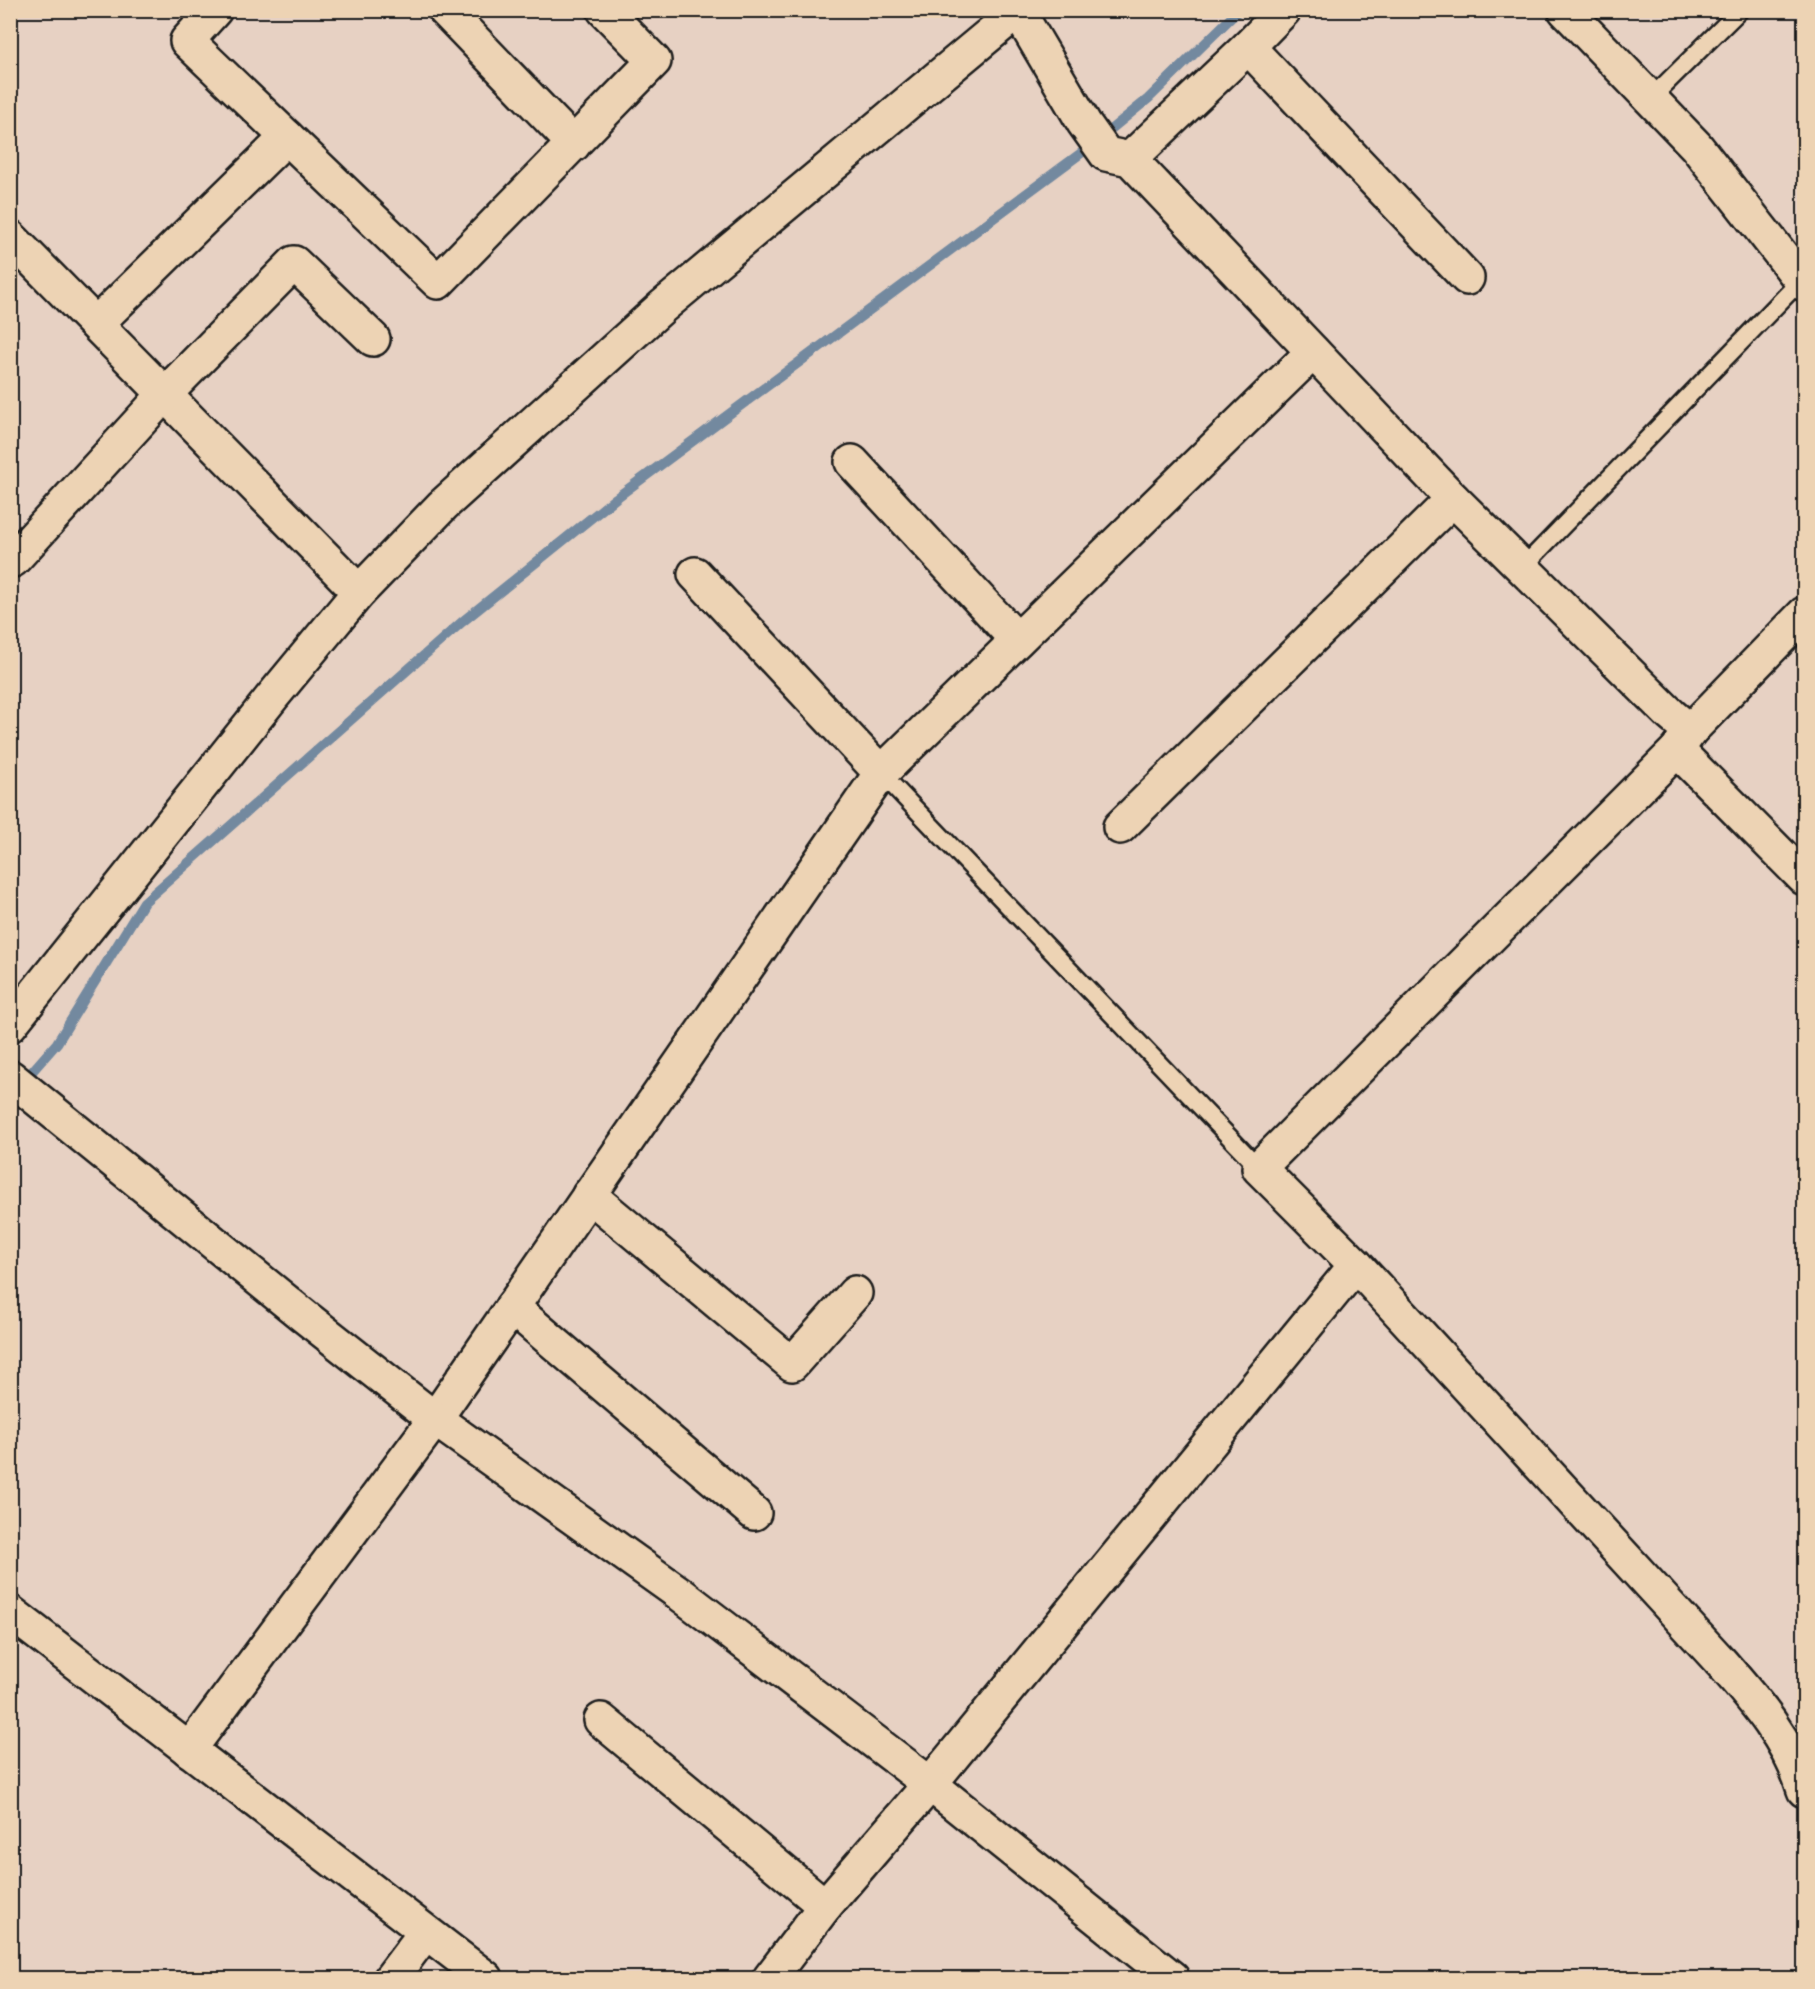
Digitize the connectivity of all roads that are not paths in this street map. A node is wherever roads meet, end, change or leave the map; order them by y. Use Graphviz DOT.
graph roads {
  1 [pos="215,10"];
  2 [pos="445,10"];
  3 [pos="604,10"];
  4 [pos="1284,10"];
  5 [pos="1565,10"];
  6 [pos="1740,10"];
  7 [pos="1015,14"];
  8 [pos="1248,47"];
  9 [pos="1650,99"];
  10 [pos="287,138"];
  11 [pos="574,144"];
  12 [pos="1118,156"];
  13 [pos="10,237"];
  14 [pos="1467,278"];
  15 [pos="1803,282"];
  16 [pos="96,324"];
  17 [pos="373,339"];
  18 [pos="1313,352"];
  19 [pos="165,394"];
  20 [pos="852,462"];
  21 [pos="1453,499"];
  22 [pos="12,560"];
  23 [pos="1523,567"];
  24 [pos="695,574"];
  25 [pos="359,592"];
  26 [pos="1804,614"];
  27 [pos="1017,640"];
  28 [pos="1684,741"];
  29 [pos="880,773"];
  30 [pos="1120,827"];
  31 [pos="1804,878"];
  32 [pos="10,1025"];
  33 [pos="10,1077"];
  34 [pos="1259,1168"];
  35 [pos="589,1195"];
  36 [pos="1356,1265"];
  37 [pos="855,1293"];
  38 [pos="512,1307"];
  39 [pos="435,1419"];
  40 [pos="754,1513"];
  41 [pos="10,1612"];
  42 [pos="601,1720"];
  43 [pos="189,1750"];
  44 [pos="930,1784"];
  45 [pos="1804,1790"];
  46 [pos="825,1905"];
  47 [pos="425,1933"];
  48 [pos="391,1978"];
  49 [pos="486,1978"];
  50 [pos="770,1978"];
  51 [pos="1172,1978"];
  1 -- 10 [label="street"];
  2 -- 11 [label="street"];
  3 -- 11 [label="street"];
  4 -- 8 [label="street"];
  5 -- 9 [label="street"];
  6 -- 9 [label="lane"];
  7 -- 12 [label="street"];
  7 -- 25 [label="street"];
  8 -- 12 [label="street"];
  8 -- 14 [label="street"];
  9 -- 15 [label="street"];
  10 -- 11 [label="street"];
  10 -- 16 [label="street"];
  12 -- 18 [label="street"];
  13 -- 16 [label="street"];
  15 -- 23 [label="lane"];
  16 -- 19 [label="street"];
  17 -- 19 [label="street"];
  18 -- 21 [label="street"];
  18 -- 27 [label="street"];
  19 -- 22 [label="street"];
  19 -- 25 [label="street"];
  20 -- 27 [label="street"];
  21 -- 23 [label="street"];
  21 -- 30 [label="street"];
  23 -- 28 [label="street"];
  24 -- 29 [label="street"];
  25 -- 32 [label="street"];
  26 -- 28 [label="street"];
  27 -- 29 [label="street"];
  28 -- 31 [label="street"];
  28 -- 34 [label="street"];
  29 -- 34 [label="lane"];
  29 -- 35 [label="street"];
  33 -- 39 [label="street"];
  34 -- 36 [label="street"];
  35 -- 37 [label="street"];
  35 -- 38 [label="street"];
  36 -- 44 [label="street"];
  36 -- 45 [label="street"];
  38 -- 39 [label="street"];
  38 -- 40 [label="street"];
  39 -- 43 [label="street"];
  39 -- 44 [label="street"];
  41 -- 43 [label="street"];
  42 -- 46 [label="street"];
  43 -- 47 [label="street"];
  44 -- 46 [label="street"];
  44 -- 51 [label="street"];
  46 -- 50 [label="street"];
  47 -- 48 [label="street"];
  47 -- 49 [label="street"];
}
